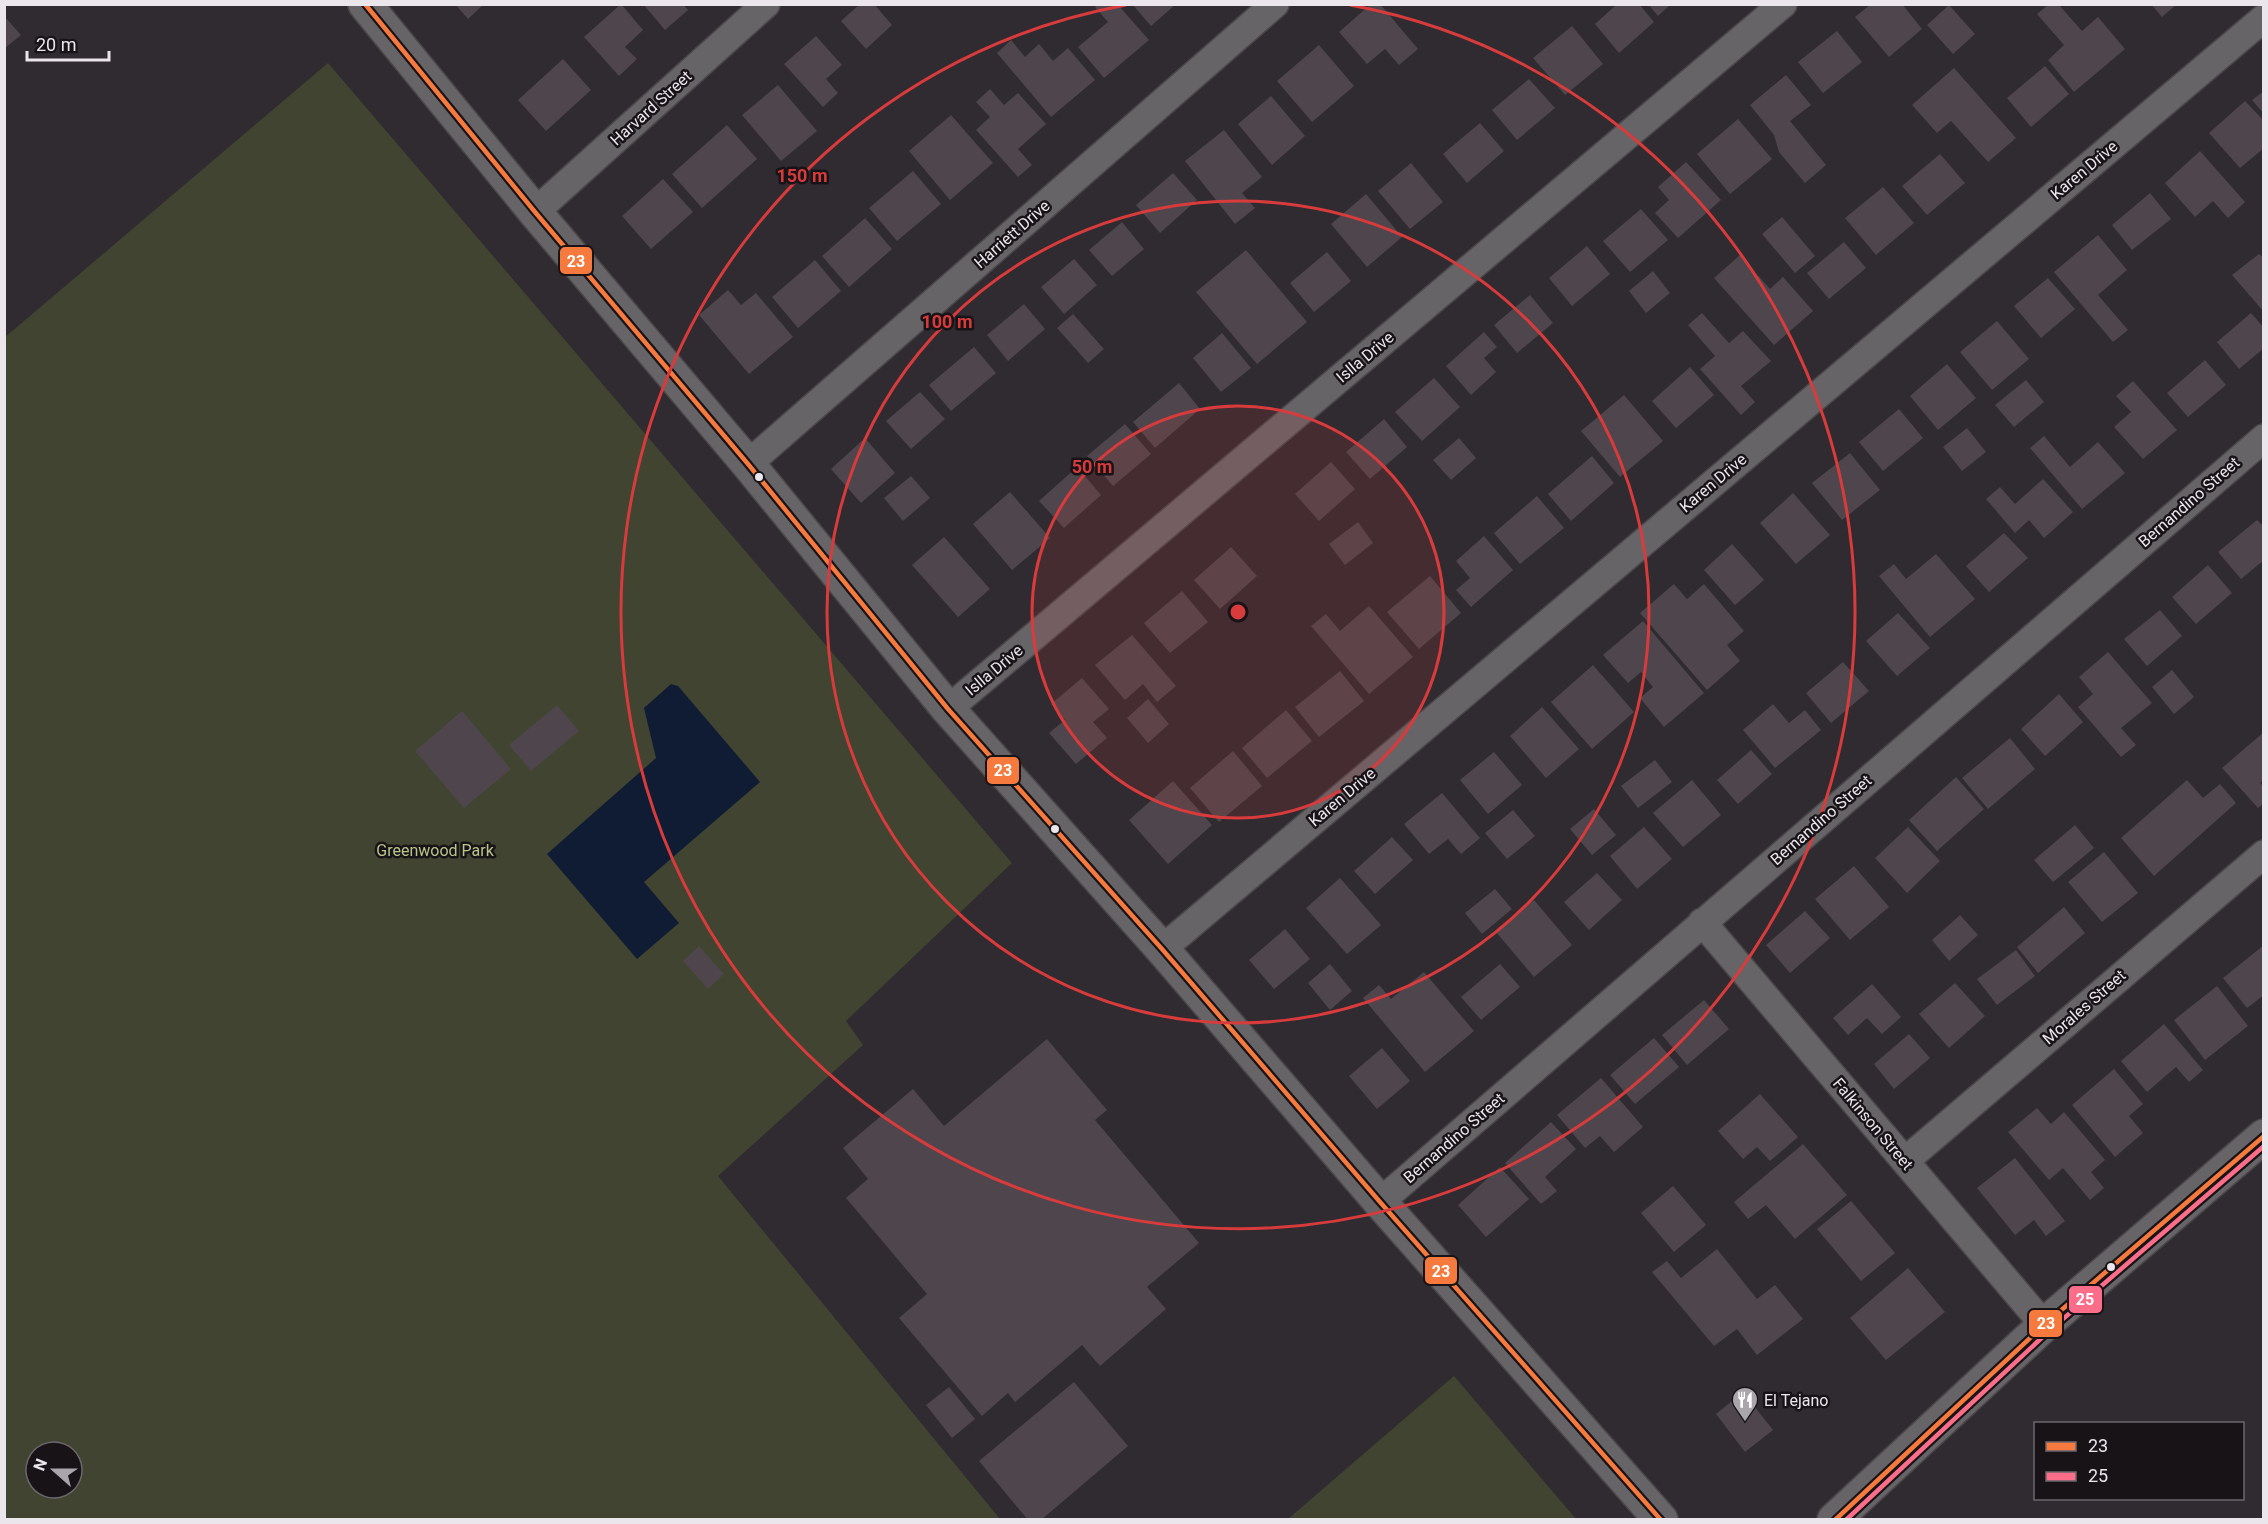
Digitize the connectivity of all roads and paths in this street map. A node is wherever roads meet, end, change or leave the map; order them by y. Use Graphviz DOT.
graph roads {
  1 [pos="365,4"];
  2 [pos="766,4"];
  3 [pos="1275,4"];
  4 [pos="1783,4"];
  5 [pos="2264,18"];
  6 [pos="535,212"];
  7 [pos="2264,438"];
  8 [pos="748,464"];
  9 [pos="948,710"];
  10 [pos="2264,854"];
  11 [pos="1702,922"];
  12 [pos="1162,949"];
  13 [pos="2264,1136"];
  14 [pos="1905,1161"];
  15 [pos="1380,1202"];
  16 [pos="2044,1325"];
  17 [pos="1661,1520"];
  18 [pos="1834,1520"];
  1 -- 6 [label="main road"];
  2 -- 6 [label="street, Harvard Street"];
  3 -- 8 [label="street, Harriett Drive"];
  4 -- 9 [label="street, Islla Drive"];
  5 -- 12 [label="street, Karen Drive"];
  6 -- 8 [label="main road"];
  7 -- 11 [label="street, Bernandino Street"];
  8 -- 9 [label="main road"];
  9 -- 12 [label="main road"];
  10 -- 14 [label="street, Morales Street"];
  11 -- 14 [label="street, Falkinson Street"];
  11 -- 15 [label="street, Bernandino Street"];
  12 -- 15 [label="main road"];
  13 -- 16 [label="main road"];
  14 -- 16 [label="street, Falkinson Street"];
  15 -- 17 [label="main road"];
  16 -- 18 [label="main road"];
}
